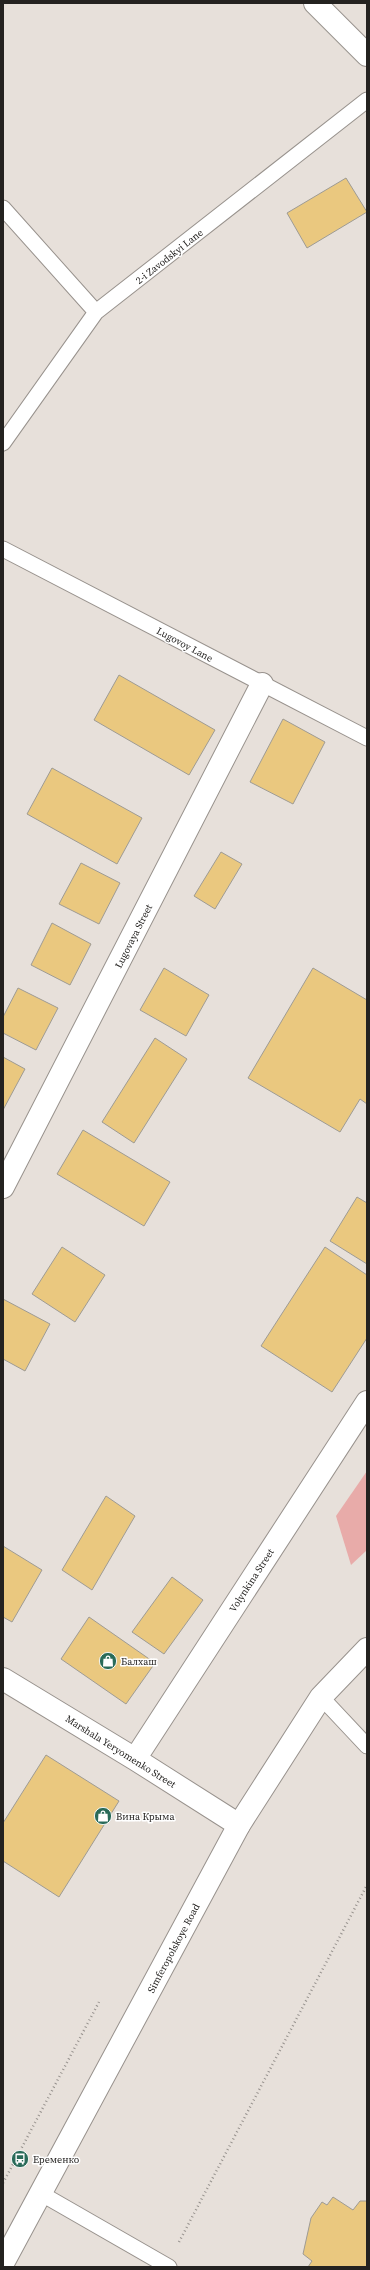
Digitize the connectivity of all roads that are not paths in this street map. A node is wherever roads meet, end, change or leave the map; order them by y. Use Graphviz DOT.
graph roads {
  1 [pos="315,3"];
  2 [pos="367,55"];
  3 [pos="367,100"];
  4 [pos="3,208"];
  5 [pos="96,312"];
  6 [pos="3,442"];
  7 [pos="3,549"];
  8 [pos="262,684"];
  9 [pos="367,738"];
  10 [pos="3,1187"];
  11 [pos="367,1402"];
  12 [pos="367,1649"];
  13 [pos="3,1679"];
  14 [pos="321,1697"];
  15 [pos="367,1746"];
  16 [pos="135,1759"];
  17 [pos="239,1825"];
  18 [pos="40,2193"];
  19 [pos="3,2263"];
  20 [pos="168,2266"];
  1 -- 2 [label="street"];
  3 -- 5 [label="lane, 2-i Zavodskyi Lane"];
  4 -- 5 [label="lane"];
  5 -- 6 [label="lane, 2-i Zavodskyi Lane"];
  7 -- 8 [label="lane, Lugovoy Lane"];
  8 -- 9 [label="lane, Lugovoy Lane"];
  8 -- 10 [label="street, Lugovaya Street"];
  11 -- 16 [label="street, Volynkina Street"];
  12 -- 14 [label="street, Simferopolskoye Road"];
  13 -- 16 [label="street, Marshala Yeryomenko Street"];
  14 -- 15 [label="lane"];
  14 -- 17 [label="street, Simferopolskoye Road"];
  16 -- 17 [label="street, Marshala Yeryomenko Street"];
  17 -- 18 [label="street, Simferopolskoye Road"];
  18 -- 19 [label="street, Simferopolskoye Road"];
  18 -- 20 [label="lane"];
}
